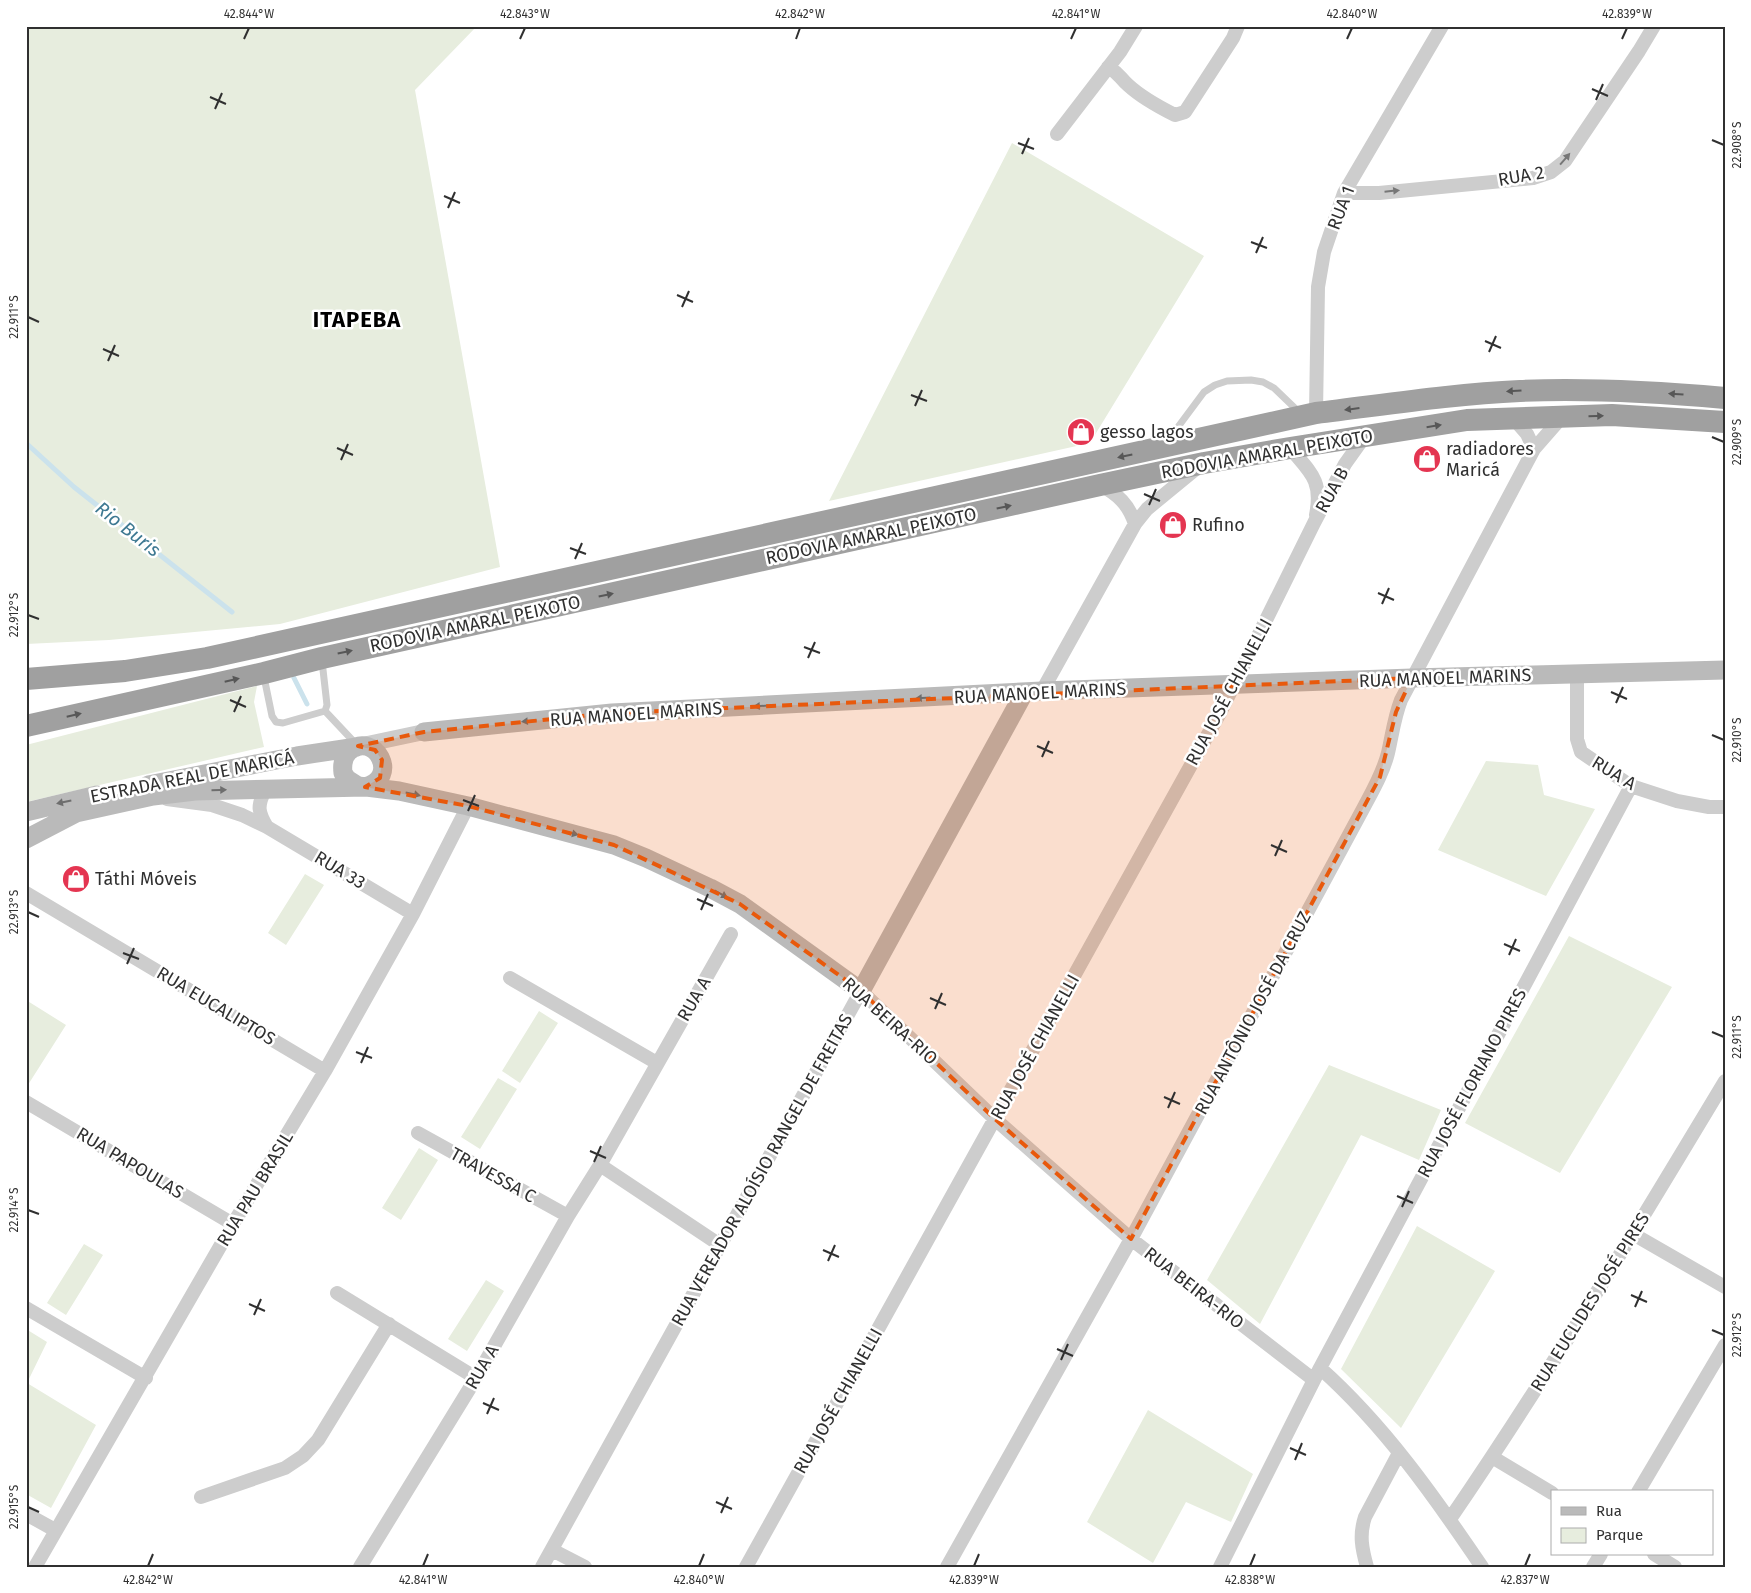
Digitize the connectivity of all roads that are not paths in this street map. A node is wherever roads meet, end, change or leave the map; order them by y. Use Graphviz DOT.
graph roads {
  1 [pos="1136,26"];
  2 [pos="1238,26"];
  3 [pos="1442,26"];
  4 [pos="1654,26"];
  5 [pos="1108,67"];
  6 [pos="1057,134"];
  7 [pos="1344,194"];
  8 [pos="1725,398"];
  9 [pos="1309,415"];
  10 [pos="1562,417"];
  11 [pos="1514,419"];
  12 [pos="1725,422"];
  13 [pos="1365,436"];
  14 [pos="1162,447"];
  15 [pos="1290,448"];
  16 [pos="1534,449"];
  17 [pos="1204,463"];
  18 [pos="1100,485"];
  19 [pos="1314,523"];
  20 [pos="1135,524"];
  21 [pos="322,658"];
  22 [pos="1725,670"];
  23 [pos="264,673"];
  24 [pos="1578,674"];
  25 [pos="1412,678"];
  26 [pos="26,679"];
  27 [pos="1235,686"];
  28 [pos="1033,692"];
  29 [pos="325,711"];
  30 [pos="26,726"];
  31 [pos="424,732"];
  32 [pos="358,746"];
  33 [pos="1631,786"];
  34 [pos="365,787"];
  35 [pos="265,790"];
  36 [pos="153,796"];
  37 [pos="468,806"];
  38 [pos="1725,807"];
  39 [pos="26,812"];
  40 [pos="267,827"];
  41 [pos="26,839"];
  42 [pos="27,892"];
  43 [pos="413,914"];
  44 [pos="731,934"];
  45 [pos="510,978"];
  46 [pos="861,990"];
  47 [pos="657,1063"];
  48 [pos="325,1071"];
  49 [pos="1725,1081"];
  50 [pos="26,1102"];
  51 [pos="995,1119"];
  52 [pos="418,1133"];
  53 [pos="600,1164"];
  54 [pos="568,1216"];
  55 [pos="234,1224"];
  56 [pos="1633,1234"];
  57 [pos="1131,1239"];
  58 [pos="720,1244"];
  59 [pos="1725,1287"];
  60 [pos="337,1293"];
  61 [pos="26,1308"];
  62 [pos="389,1324"];
  63 [pos="1725,1345"];
  64 [pos="1317,1374"];
  65 [pos="146,1378"];
  66 [pos="476,1378"];
  67 [pos="1399,1453"];
  68 [pos="1492,1457"];
  69 [pos="1639,1490"];
  70 [pos="1551,1492"];
  71 [pos="201,1497"];
  72 [pos="26,1514"];
  73 [pos="1450,1519"];
  74 [pos="54,1530"];
  75 [pos="552,1550"];
  76 [pos="1657,1556"];
  77 [pos="34,1567"];
  78 [pos="360,1567"];
  79 [pos="542,1567"];
  80 [pos="585,1567"];
  81 [pos="746,1567"];
  82 [pos="947,1567"];
  83 [pos="1220,1567"];
  84 [pos="1367,1567"];
  85 [pos="1482,1567"];
  86 [pos="1675,1567"];
  1 -- 5 [label="street"];
  2 -- 5 [label="street"];
  3 -- 7 [label="street, RUA 1"];
  7 -- 4 [label="street, RUA 2, one-way"];
  5 -- 6 [label="street"];
  7 -- 9 [label="street, RUA 1"];
  8 -- 9 [label="highway, RODOVIA AMARAL PEIXOTO, one-way"];
  9 -- 14 [label="highway, RODOVIA AMARAL PEIXOTO"];
  9 -- 14 [label="lane"];
  10 -- 11 [label="highway, RODOVIA AMARAL PEIXOTO"];
  10 -- 12 [label="highway, RODOVIA AMARAL PEIXOTO, one-way"];
  10 -- 16 [label="street"];
  13 -- 11 [label="highway, RODOVIA AMARAL PEIXOTO, one-way"];
  11 -- 16 [label="street"];
  13 -- 15 [label="highway, RODOVIA AMARAL PEIXOTO"];
  13 -- 19 [label="street, RUA B"];
  14 -- 26 [label="highway, RODOVIA AMARAL PEIXOTO, one-way"];
  15 -- 17 [label="highway, RODOVIA AMARAL PEIXOTO"];
  15 -- 19 [label="street, RUA B"];
  16 -- 25 [label="street, RUA ANTÔNIO JOSÉ DA CRUZ"];
  17 -- 18 [label="highway, RODOVIA AMARAL PEIXOTO"];
  17 -- 20 [label="street"];
  18 -- 20 [label="street"];
  21 -- 18 [label="highway, RODOVIA AMARAL PEIXOTO, one-way"];
  19 -- 27 [label="street, RUA JOSÉ CHIANELLI"];
  20 -- 28 [label="street"];
  21 -- 23 [label="highway, RODOVIA AMARAL PEIXOTO"];
  21 -- 29 [label="lane"];
  22 -- 24 [label="main road, RUA MANOEL MARINS"];
  23 -- 29 [label="lane"];
  30 -- 23 [label="highway, RODOVIA AMARAL PEIXOTO, one-way"];
  24 -- 25 [label="main road, RUA MANOEL MARINS"];
  24 -- 33 [label="street, RUA A"];
  25 -- 27 [label="main road, RUA MANOEL MARINS"];
  25 -- 57 [label="street, RUA ANTÔNIO JOSÉ DA CRUZ"];
  27 -- 28 [label="main road, RUA MANOEL MARINS"];
  27 -- 51 [label="street, RUA JOSÉ CHIANELLI"];
  28 -- 31 [label="main road, RUA MANOEL MARINS, one-way"];
  28 -- 46 [label="main road, RUA VEREADOR ALOÍSIO RANGEL DE FREITAS"];
  29 -- 32 [label="lane"];
  31 -- 32 [label="street, RUA MANOEL MARINS"];
  32 -- 34 [label="main road"];
  32 -- 34 [label="main road"];
  32 -- 39 [label="main road, ESTRADA REAL DE MARICÁ, one-way"];
  33 -- 38 [label="street, RUA A"];
  33 -- 64 [label="street, RUA JOSÉ FLORIANO PIRES"];
  34 -- 35 [label="main road, ESTRADA REAL DE MARICÁ"];
  34 -- 37 [label="main road, RUA BEIRA-RIO, one-way"];
  36 -- 35 [label="main road, ESTRADA REAL DE MARICÁ, one-way"];
  35 -- 40 [label="street"];
  36 -- 40 [label="street, RUA 33"];
  36 -- 41 [label="main road, ESTRADA REAL DE MARICÁ"];
  37 -- 43 [label="street, RUA PAU BRASIL"];
  37 -- 46 [label="main road, RUA BEIRA-RIO, one-way"];
  40 -- 43 [label="street, RUA 33"];
  42 -- 48 [label="street, RUA EUCALIPTOS"];
  43 -- 48 [label="street, RUA PAU BRASIL"];
  44 -- 47 [label="street, RUA A"];
  45 -- 47 [label="street"];
  46 -- 51 [label="street, RUA BEIRA-RIO"];
  46 -- 58 [label="street, RUA VEREADOR ALOÍSIO RANGEL DE FREITAS"];
  47 -- 53 [label="street, RUA A"];
  48 -- 55 [label="street, RUA PAU BRASIL"];
  49 -- 56 [label="street, RUA EUCLIDES JOSÉ PIRES"];
  50 -- 55 [label="street, RUA PAPOULAS"];
  51 -- 57 [label="street, RUA BEIRA-RIO"];
  51 -- 81 [label="street, RUA JOSÉ CHIANELLI"];
  52 -- 54 [label="street, TRAVESSA C"];
  53 -- 54 [label="street, RUA A"];
  53 -- 58 [label="street"];
  54 -- 66 [label="street, RUA A"];
  55 -- 65 [label="street, RUA PAU BRASIL"];
  56 -- 59 [label="street"];
  56 -- 68 [label="street, RUA EUCLIDES JOSÉ PIRES"];
  57 -- 64 [label="street, RUA BEIRA-RIO"];
  57 -- 82 [label="street, RUA ANTÔNIO JOSÉ DA CRUZ"];
  58 -- 75 [label="street, RUA VEREADOR ALOÍSIO RANGEL DE FREITAS"];
  60 -- 62 [label="street"];
  61 -- 65 [label="street"];
  62 -- 66 [label="street"];
  62 -- 71 [label="street"];
  63 -- 69 [label="street"];
  64 -- 67 [label="street, RUA BEIRA-RIO"];
  64 -- 83 [label="street, RUA JOSÉ FLORIANO PIRES"];
  65 -- 74 [label="street, RUA PAU BRASIL"];
  66 -- 78 [label="street, RUA A"];
  67 -- 73 [label="street, RUA BEIRA-RIO"];
  67 -- 84 [label="street"];
  68 -- 70 [label="street"];
  68 -- 73 [label="street, RUA EUCLIDES JOSÉ PIRES"];
  72 -- 74 [label="street"];
  73 -- 85 [label="street, RUA BEIRA-RIO"];
  74 -- 77 [label="street, RUA PAU BRASIL"];
  75 -- 79 [label="street, RUA VEREADOR ALOÍSIO RANGEL DE FREITAS"];
  75 -- 80 [label="street"];
  76 -- 86 [label="street"];
}
